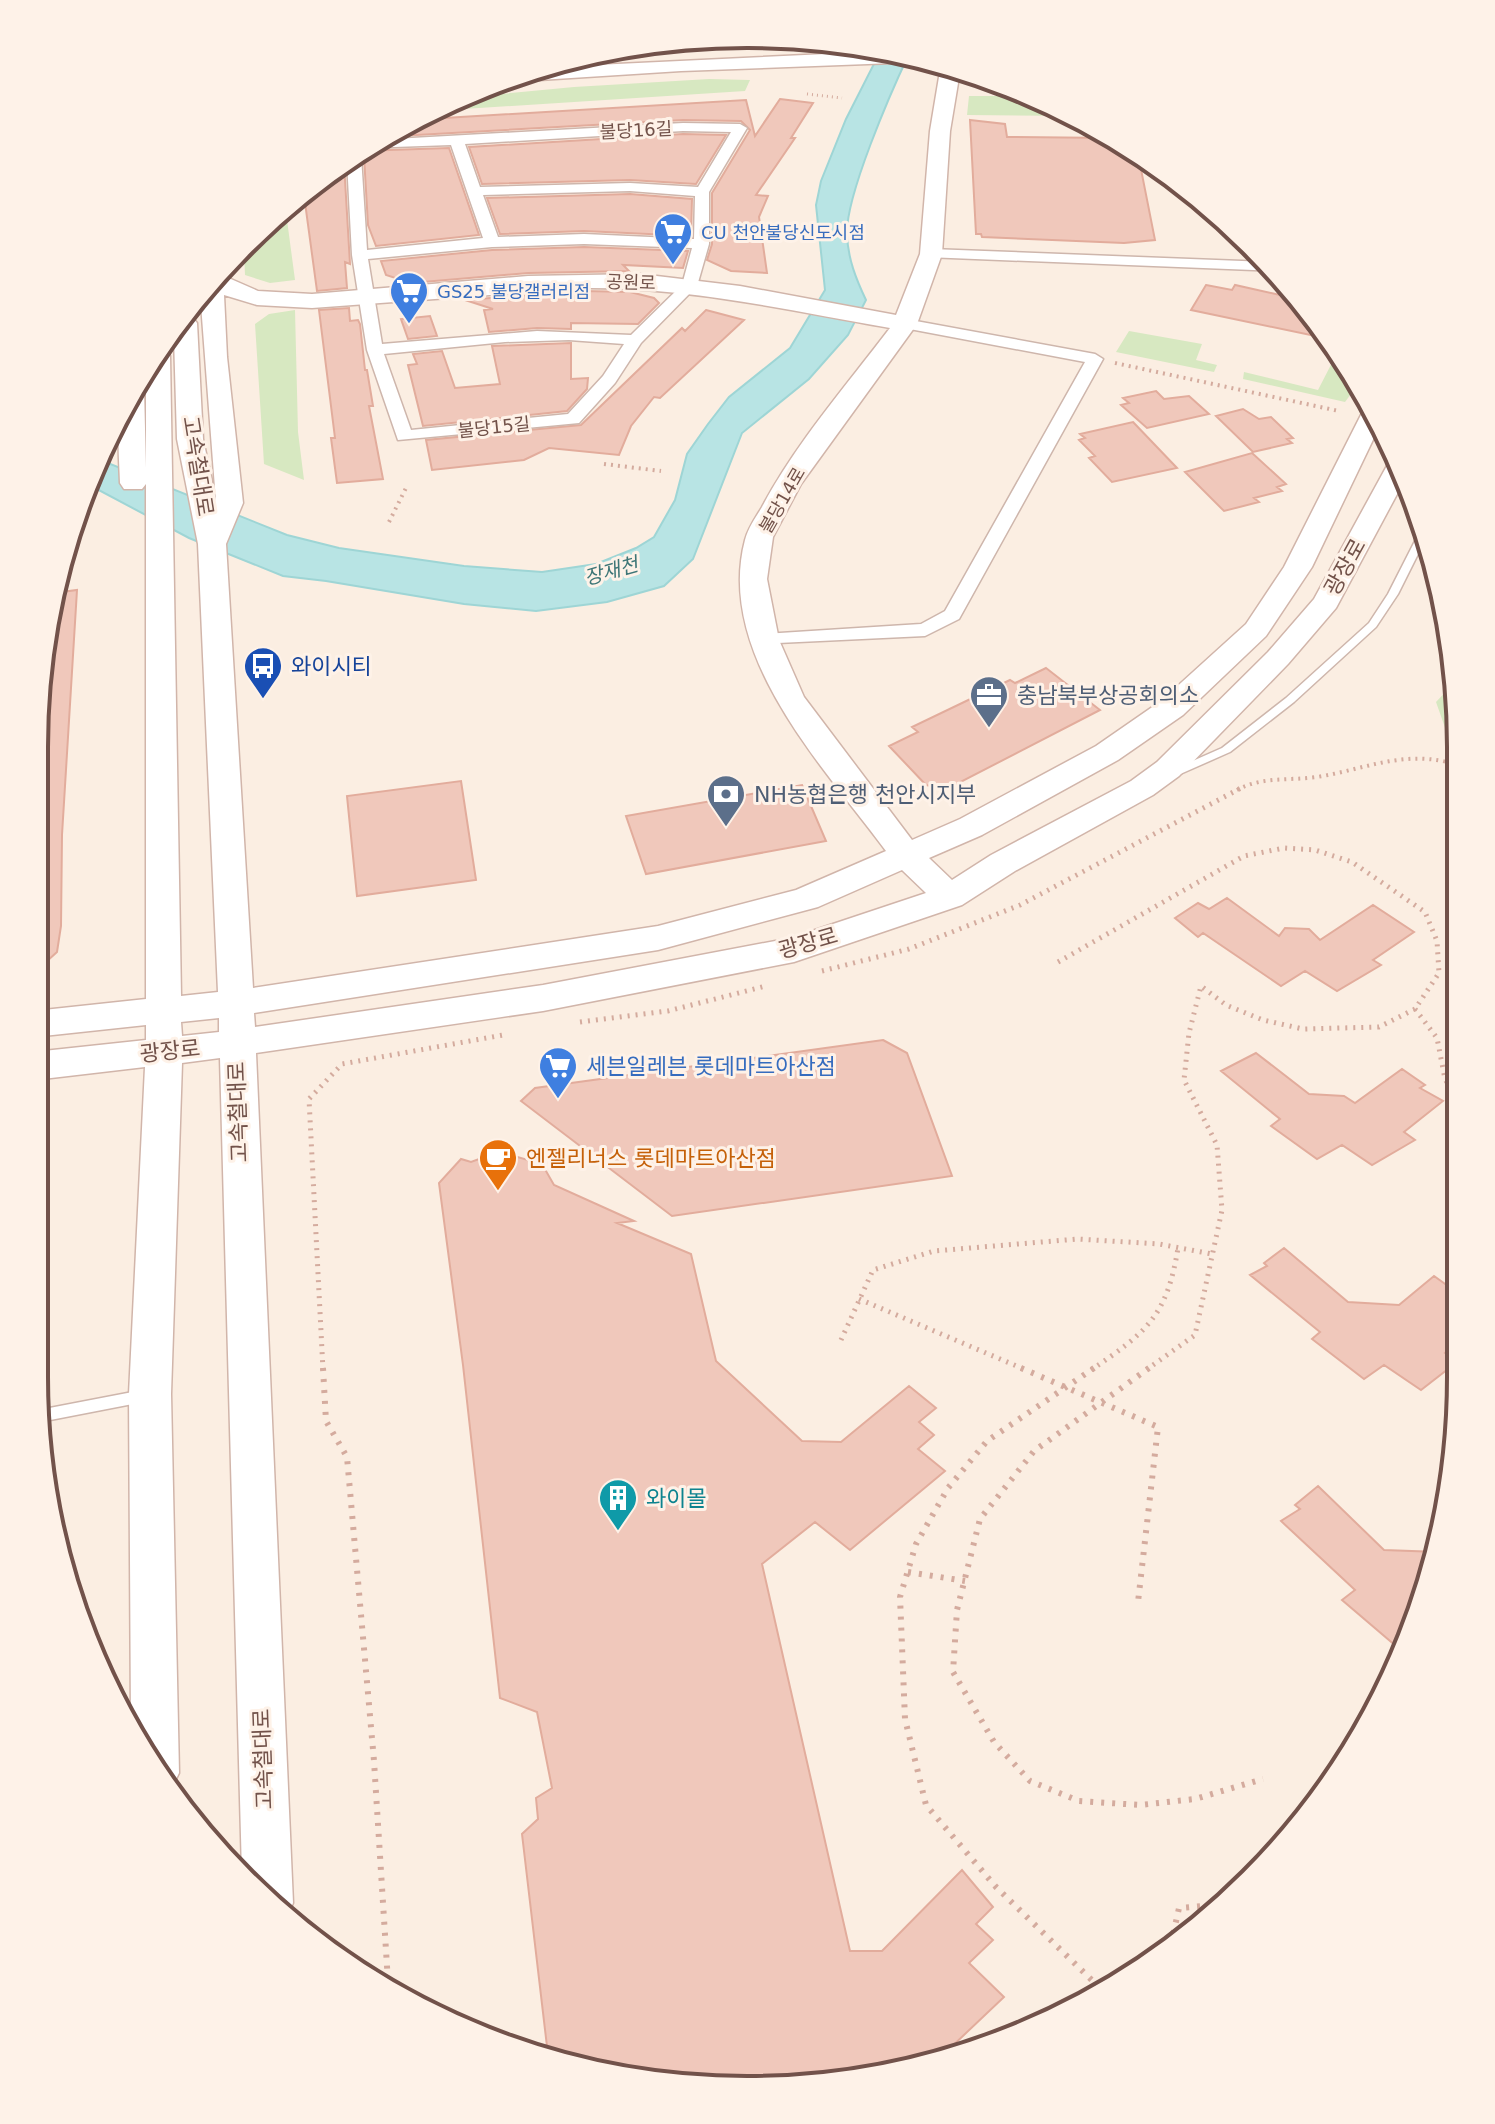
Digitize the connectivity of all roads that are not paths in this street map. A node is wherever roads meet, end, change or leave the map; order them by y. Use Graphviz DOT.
graph roads {
  1 [pos="800,50"];
  2 [pos="810,51"];
  3 [pos="663,53"];
  4 [pos="843,55"];
  5 [pos="894,63"];
  6 [pos="571,71"];
  7 [pos="954,80"];
  8 [pos="456,138"];
  9 [pos="397,143"];
  10 [pos="355,169"];
  11 [pos="477,191"];
  12 [pos="702,192"];
  13 [pos="492,242"];
  14 [pos="701,244"];
  15 [pos="931,254"];
  16 [pos="360,255"];
  17 [pos="1254,266"];
  18 [pos="222,285"];
  19 [pos="689,286"];
  20 [pos="367,296"];
  21 [pos="212,298"];
  22 [pos="322,300"];
  23 [pos="905,324"];
  24 [pos="185,332"];
  25 [pos="635,340"];
  26 [pos="375,350"];
  27 [pos="215,357"];
  28 [pos="158,372"];
  29 [pos="133,414"];
  30 [pos="1368,425"];
  31 [pos="1393,478"];
  32 [pos="146,534"];
  33 [pos="1417,547"];
  34 [pos="212,554"];
  35 [pos="764,640"];
  36 [pos="1142,788"];
  37 [pos="906,855"];
  38 [pos="950,897"];
  39 [pos="236,1023"];
  40 [pos="48,1025"];
  41 [pos="164,1031"];
  42 [pos="48,1062"];
  43 [pos="150,1394"];
  44 [pos="49,1414"];
  45 [pos="155,1747"];
  46 [pos="267,1884"];
  1 -- 3 [label="main road"];
  2 -- 6 [label="main road"];
  4 -- 5 [label="main road"];
  7 -- 15 [label="main road, 불당14로"];
  8 -- 9 [label="street, 불당16길"];
  8 -- 11 [label="street"];
  8 -- 12 [label="street, 불당16길"];
  10 -- 16 [label="street"];
  11 -- 12 [label="street"];
  11 -- 13 [label="street"];
  12 -- 14 [label="street, 불당16길"];
  13 -- 14 [label="street"];
  13 -- 16 [label="street"];
  14 -- 19 [label="street, 불당16길"];
  15 -- 17 [label="street"];
  15 -- 23 [label="main road, 불당14로"];
  16 -- 20 [label="street"];
  18 -- 22 [label="main road"];
  19 -- 20 [label="main road, 공원로"];
  19 -- 23 [label="main road, 공원로"];
  19 -- 25 [label="street, 불당15길"];
  20 -- 22 [label="main road, 공원로"];
  20 -- 26 [label="street, 불당15길"];
  21 -- 27 [label="main road"];
  22 -- 27 [label="main road"];
  23 -- 35 [label="main road, 불당14로"];
  23 -- 35 [label="street"];
  24 -- 34 [label="main road, 고속철대로"];
  25 -- 26 [label="street"];
  25 -- 26 [label="street, 불당15길"];
  27 -- 34 [label="main road"];
  28 -- 32 [label="main road, 고속철대로"];
  29 -- 32 [label="main road"];
  30 -- 37 [label="main road, 광장로"];
  31 -- 36 [label="main road, 광장로"];
  32 -- 41 [label="main road, 고속철대로"];
  33 -- 36 [label="lane"];
  34 -- 39 [label="main road, 고속철대로"];
  35 -- 37 [label="main road, 불당14로"];
  36 -- 38 [label="main road, 광장로"];
  37 -- 38 [label="main road, 불당14로"];
  37 -- 39 [label="main road, 광장로"];
  38 -- 39 [label="main road, 광장로"];
  39 -- 41 [label="main road, 광장로"];
  39 -- 46 [label="main road, 고속철대로"];
  40 -- 41 [label="main road, 광장로"];
  41 -- 42 [label="main road, 광장로"];
  41 -- 43 [label="main road, 고속철대로"];
  43 -- 44 [label="lane"];
  43 -- 45 [label="main road, 고속철대로"];
}
